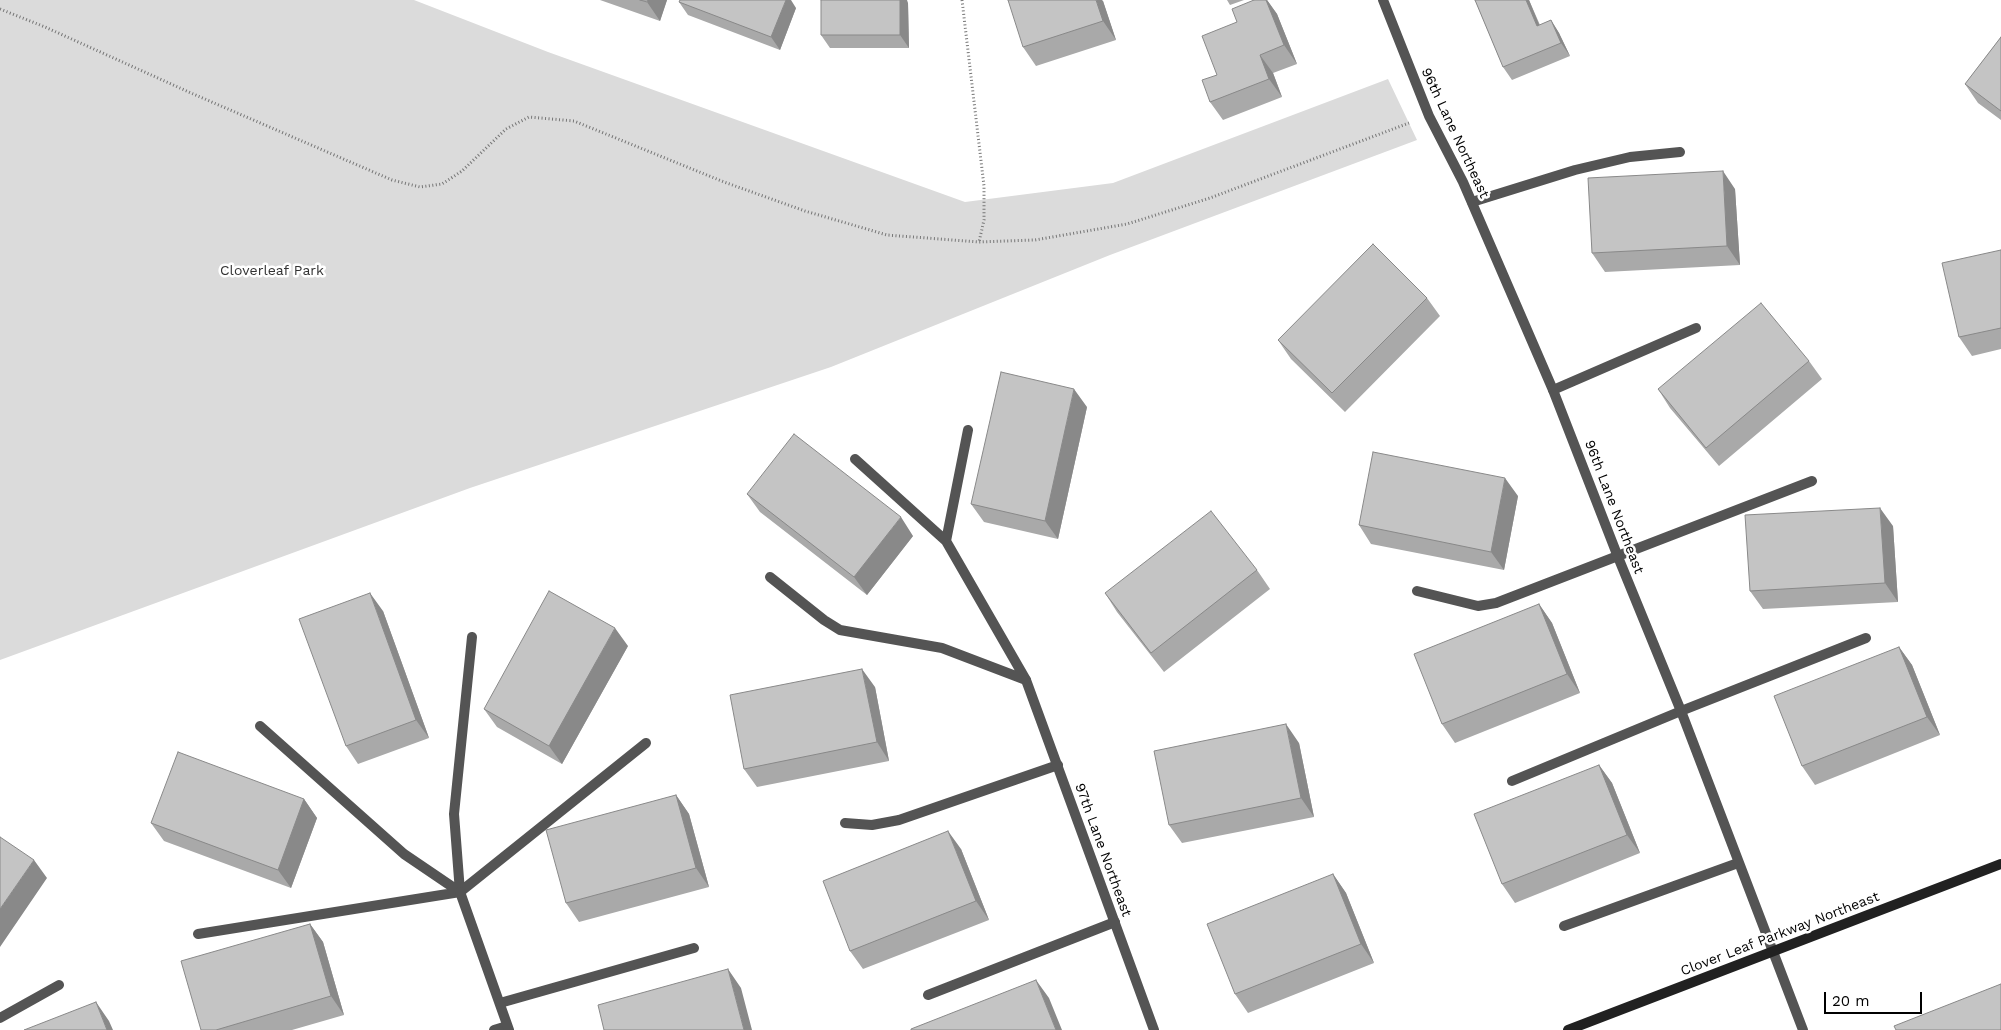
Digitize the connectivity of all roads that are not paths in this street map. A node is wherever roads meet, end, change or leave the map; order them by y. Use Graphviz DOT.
graph roads {
  1 [pos="1383,0"];
  2 [pos="1680,152"];
  3 [pos="1472,202"];
  4 [pos="1696,328"];
  5 [pos="1553,390"];
  6 [pos="968,430"];
  7 [pos="855,459"];
  8 [pos="1812,481"];
  9 [pos="946,541"];
  10 [pos="1618,557"];
  11 [pos="770,577"];
  12 [pos="1417,590"];
  13 [pos="472,637"];
  14 [pos="1866,638"];
  15 [pos="1026,680"];
  16 [pos="1681,711"];
  17 [pos="260,726"];
  18 [pos="646,743"];
  19 [pos="1058,765"];
  20 [pos="1512,782"];
  21 [pos="845,823"];
  22 [pos="1738,863"];
  23 [pos="2001,864"];
  24 [pos="460,892"];
  25 [pos="1115,922"];
  26 [pos="1564,926"];
  27 [pos="198,934"];
  28 [pos="694,948"];
  29 [pos="1772,952"];
  30 [pos="59,985"];
  31 [pos="928,995"];
  32 [pos="500,1003"];
  33 [pos="0,1018"];
  34 [pos="508,1028"];
  35 [pos="494,1030"];
  36 [pos="1154,1030"];
  37 [pos="1568,1030"];
  38 [pos="1803,1030"];
  1 -- 3 [label="street, 96th Lane Northeast"];
  2 -- 3 [label="street"];
  3 -- 5 [label="street, 96th Lane Northeast"];
  4 -- 5 [label="street"];
  5 -- 10 [label="street, 96th Lane Northeast"];
  6 -- 9 [label="street"];
  7 -- 9 [label="street, 97th Lane Northeast"];
  8 -- 10 [label="street"];
  9 -- 15 [label="street, 97th Lane Northeast"];
  10 -- 12 [label="street"];
  10 -- 16 [label="street, 96th Lane Northeast"];
  11 -- 15 [label="street"];
  13 -- 24 [label="street"];
  14 -- 16 [label="street"];
  15 -- 19 [label="street, 97th Lane Northeast"];
  16 -- 20 [label="street"];
  16 -- 22 [label="street, 96th Lane Northeast"];
  17 -- 24 [label="street"];
  18 -- 24 [label="street"];
  19 -- 21 [label="street"];
  19 -- 25 [label="street, 97th Lane Northeast"];
  22 -- 26 [label="street"];
  22 -- 29 [label="street, 96th Lane Northeast"];
  23 -- 29 [label="street, Clover Leaf Parkway Northeast"];
  24 -- 27 [label="street"];
  24 -- 32 [label="street"];
  25 -- 31 [label="street"];
  25 -- 36 [label="street, 97th Lane Northeast"];
  28 -- 32 [label="street"];
  29 -- 37 [label="street, Clover Leaf Parkway Northeast"];
  29 -- 38 [label="street, 96th Lane Northeast"];
  30 -- 33 [label="street"];
  32 -- 34 [label="street"];
  34 -- 35 [label="street"];
}
